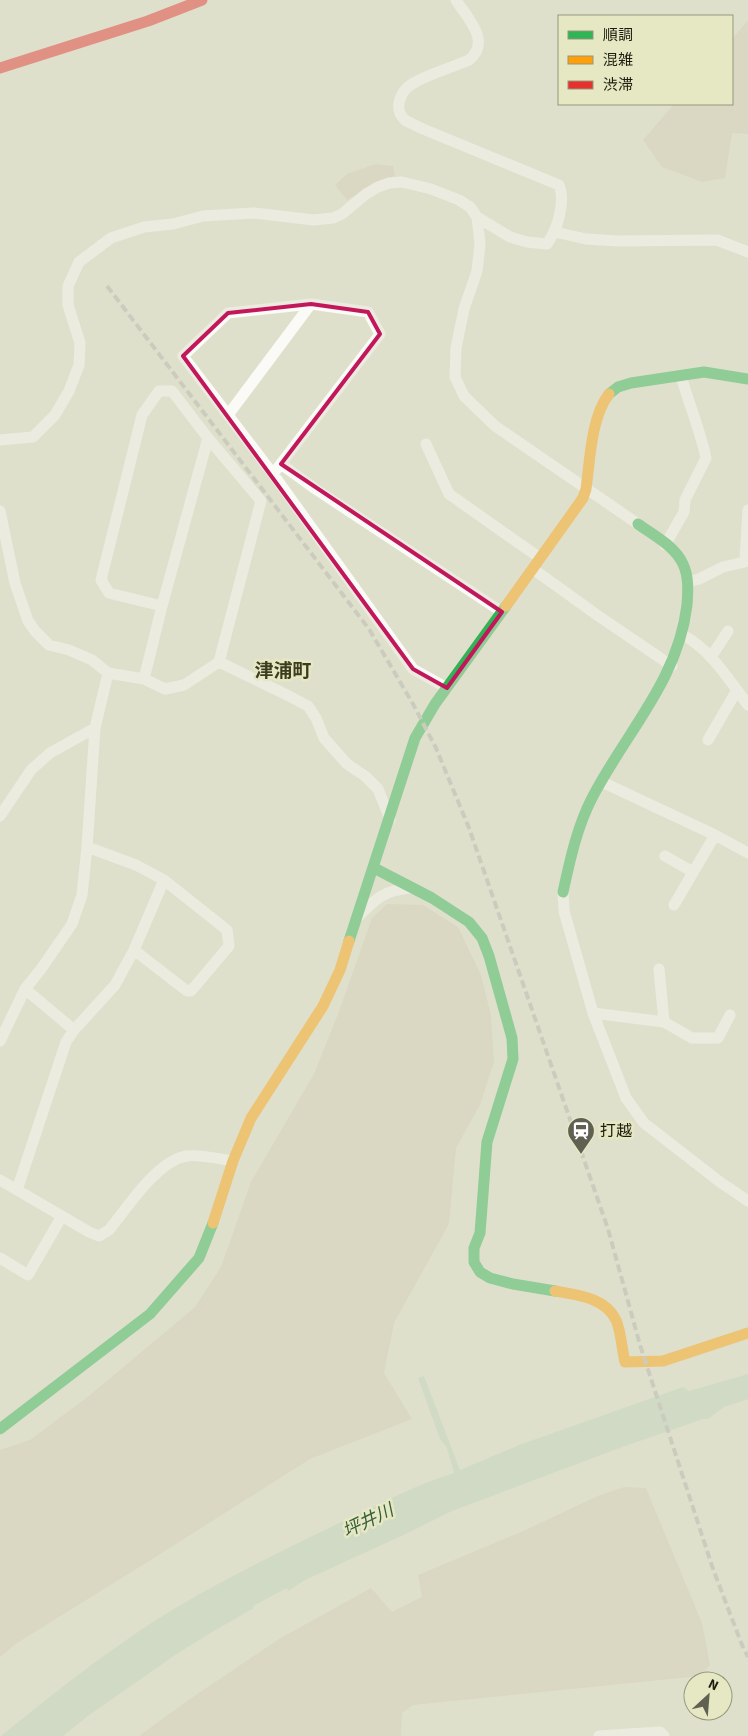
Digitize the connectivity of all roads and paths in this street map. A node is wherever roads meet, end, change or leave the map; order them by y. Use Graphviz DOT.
graph roads {
  1 [pos="202,0"];
  2 [pos="456,0"];
  3 [pos="0,68"];
  4 [pos="477,217"];
  5 [pos="555,232"];
  6 [pos="748,252"];
  7 [pos="311,304"];
  8 [pos="681,376"];
  9 [pos="748,379"];
  10 [pos="228,415"];
  11 [pos="208,438"];
  12 [pos="0,440"];
  13 [pos="426,444"];
  14 [pos="281,464"];
  15 [pos="273,474"];
  16 [pos="586,489"];
  17 [pos="748,510"];
  18 [pos="0,511"];
  19 [pos="665,545"];
  20 [pos="540,558"];
  21 [pos="747,561"];
  22 [pos="533,569"];
  23 [pos="688,582"];
  24 [pos="162,606"];
  25 [pos="502,612"];
  26 [pos="728,631"];
  27 [pos="683,635"];
  28 [pos="711,657"];
  29 [pos="218,662"];
  30 [pos="672,666"];
  31 [pos="108,673"];
  32 [pos="144,679"];
  33 [pos="446,688"];
  34 [pos="737,690"];
  35 [pos="748,705"];
  36 [pos="94,728"];
  37 [pos="708,740"];
  38 [pos="602,782"];
  39 [pos="0,816"];
  40 [pos="390,819"];
  41 [pos="715,835"];
  42 [pos="87,847"];
  43 [pos="748,853"];
  44 [pos="666,856"];
  45 [pos="374,868"];
  46 [pos="693,872"];
  47 [pos="164,880"];
  48 [pos="413,888"];
  49 [pos="674,905"];
  50 [pos="358,917"];
  51 [pos="134,950"];
  52 [pos="659,969"];
  53 [pos="25,989"];
  54 [pos="593,1013"];
  55 [pos="730,1015"];
  56 [pos="664,1022"];
  57 [pos="74,1030"];
  58 [pos="0,1041"];
  59 [pos="233,1161"];
  60 [pos="0,1180"];
  61 [pos="17,1190"];
  62 [pos="748,1201"];
  63 [pos="62,1216"];
  64 [pos="0,1258"];
  65 [pos="748,1333"];
  66 [pos="0,1429"];
  67 [pos="599,1736"];
  68 [pos="664,1736"];
  1 -- 3 [label="street"];
  2 -- 5 [label="street"];
  4 -- 5 [label="street"];
  4 -- 12 [label="street"];
  4 -- 16 [label="street"];
  5 -- 6 [label="street"];
  7 -- 10 [label="street"];
  7 -- 10 [label="street"];
  7 -- 14 [label="street"];
  8 -- 9 [label="street"];
  8 -- 16 [label="street"];
  8 -- 19 [label="street"];
  10 -- 15 [label="street"];
  11 -- 24 [label="street"];
  11 -- 24 [label="street"];
  11 -- 29 [label="street"];
  13 -- 20 [label="street"];
  14 -- 15 [label="street"];
  14 -- 25 [label="street"];
  15 -- 33 [label="street"];
  16 -- 19 [label="street"];
  16 -- 20 [label="street"];
  17 -- 21 [label="street"];
  18 -- 31 [label="street"];
  19 -- 23 [label="street"];
  20 -- 22 [label="street"];
  21 -- 23 [label="street"];
  22 -- 25 [label="street"];
  22 -- 30 [label="street"];
  23 -- 27 [label="street"];
  24 -- 32 [label="street"];
  25 -- 33 [label="street"];
  26 -- 28 [label="street"];
  27 -- 28 [label="street"];
  27 -- 30 [label="street"];
  28 -- 34 [label="street"];
  29 -- 32 [label="street"];
  29 -- 40 [label="street"];
  30 -- 38 [label="street"];
  31 -- 32 [label="street"];
  31 -- 36 [label="street"];
  33 -- 40 [label="street"];
  34 -- 35 [label="street"];
  34 -- 37 [label="street"];
  36 -- 39 [label="street"];
  36 -- 42 [label="street"];
  38 -- 41 [label="street"];
  38 -- 54 [label="street"];
  40 -- 45 [label="street"];
  41 -- 43 [label="street"];
  41 -- 46 [label="street"];
  42 -- 47 [label="street"];
  42 -- 53 [label="street"];
  44 -- 46 [label="street"];
  45 -- 48 [label="street"];
  45 -- 50 [label="street"];
  46 -- 49 [label="street"];
  47 -- 51 [label="street"];
  47 -- 51 [label="street"];
  48 -- 50 [label="street"];
  48 -- 65 [label="street"];
  50 -- 59 [label="street"];
  51 -- 57 [label="street"];
  52 -- 56 [label="street"];
  53 -- 57 [label="street"];
  53 -- 58 [label="street"];
  54 -- 56 [label="street"];
  54 -- 62 [label="street"];
  55 -- 56 [label="street"];
  57 -- 61 [label="street"];
  59 -- 63 [label="street"];
  59 -- 66 [label="street"];
  60 -- 61 [label="street"];
  61 -- 63 [label="street"];
  63 -- 64 [label="street"];
  67 -- 68 [label="street"];
}
